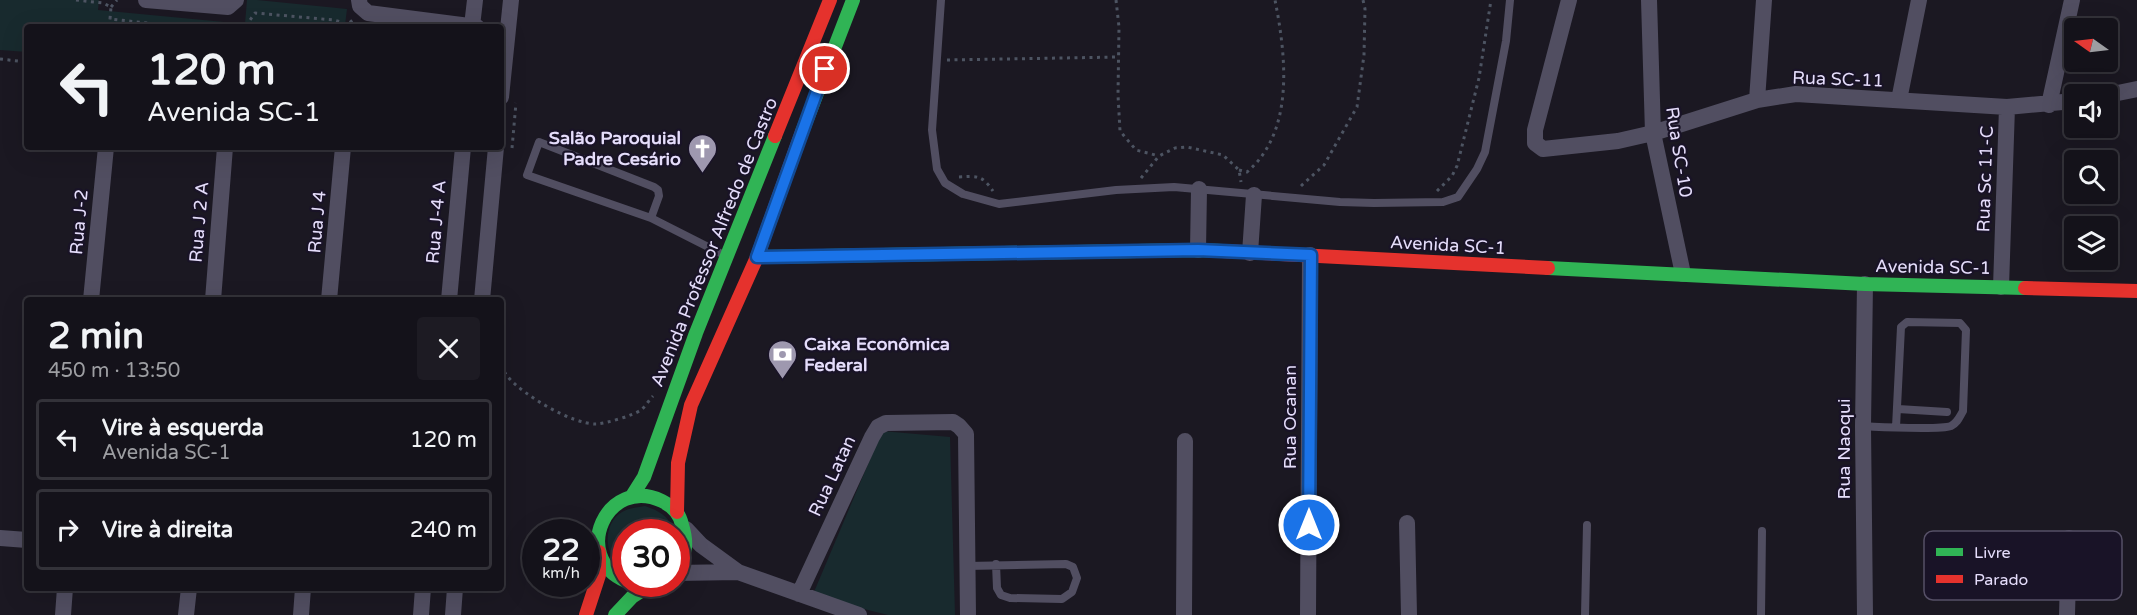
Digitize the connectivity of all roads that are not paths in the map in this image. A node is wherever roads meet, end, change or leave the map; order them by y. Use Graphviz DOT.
graph roads {
  1 [pos="146,0"];
  2 [pos="236,0"];
  3 [pos="359,0"];
  4 [pos="475,0"];
  5 [pos="511,0"];
  6 [pos="830,0"];
  7 [pos="853,0"];
  8 [pos="941,0"];
  9 [pos="1510,0"];
  10 [pos="1569,0"];
  11 [pos="1649,0"];
  12 [pos="1764,0"];
  13 [pos="1920,0"];
  14 [pos="2072,0"];
  15 [pos="451,24"];
  16 [pos="474,24"];
  17 [pos="505,32"];
  18 [pos="2137,89"];
  19 [pos="2118,93"];
  20 [pos="1757,100"];
  21 [pos="1899,100"];
  22 [pos="2064,103"];
  23 [pos="2049,105"];
  24 [pos="2007,107"];
  25 [pos="1653,133"];
  26 [pos="106,150"];
  27 [pos="225,150"];
  28 [pos="343,150"];
  29 [pos="463,150"];
  30 [pos="496,150"];
  31 [pos="1199,189"];
  32 [pos="1248,190"];
  33 [pos="651,218"];
  34 [pos="1198,250"];
  35 [pos="1251,253"];
  36 [pos="1311,255"];
  37 [pos="727,256"];
  38 [pos="757,257"];
  39 [pos="1683,274"];
  40 [pos="1865,284"];
  41 [pos="2001,287"];
  42 [pos="2137,291"];
  43 [pos="91,297"];
  44 [pos="213,297"];
  45 [pos="329,297"];
  46 [pos="449,297"];
  47 [pos="482,297"];
  48 [pos="1898,409"];
  49 [pos="1947,412"];
  50 [pos="1863,426"];
  51 [pos="1896,427"];
  52 [pos="1185,441"];
  53 [pos="632,496"];
  54 [pos="677,512"];
  55 [pos="680,519"];
  56 [pos="1407,523"];
  57 [pos="1587,525"];
  58 [pos="600,526"];
  59 [pos="1762,531"];
  60 [pos="690,534"];
  61 [pos="0,538"];
  62 [pos="24,540"];
  63 [pos="600,554"];
  64 [pos="996,564"];
  65 [pos="966,566"];
  66 [pos="738,572"];
  67 [pos="612,573"];
  68 [pos="690,573"];
  69 [pos="65,591"];
  70 [pos="189,591"];
  71 [pos="303,591"];
  72 [pos="423,591"];
  73 [pos="455,591"];
  74 [pos="799,594"];
  75 [pos="592,597"];
  76 [pos="632,597"];
  77 [pos="2067,600"];
  78 [pos="63,615"];
  79 [pos="186,615"];
  80 [pos="301,615"];
  81 [pos="421,615"];
  82 [pos="453,615"];
  83 [pos="586,615"];
  84 [pos="615,615"];
  85 [pos="859,615"];
  86 [pos="968,615"];
  87 [pos="1184,615"];
  88 [pos="1308,615"];
  89 [pos="1409,615"];
  90 [pos="1586,615"];
  91 [pos="1761,615"];
  92 [pos="1865,615"];
  93 [pos="2067,615"];
  1 -- 2 [label="street"];
  3 -- 15 [label="street"];
  4 -- 16 [label="street"];
  5 -- 17 [label="street"];
  6 -- 37 [label="main road, Avenida Professor Alfredo de Castro"];
  7 -- 38 [label="main road"];
  8 -- 31 [label="lane"];
  9 -- 32 [label="lane"];
  10 -- 25 [label="street, Rua SC-11"];
  11 -- 25 [label="street, Rua SC-10"];
  12 -- 20 [label="street"];
  13 -- 21 [label="street"];
  14 -- 23 [label="street"];
  18 -- 19 [label="street"];
  20 -- 21 [label="street, Rua SC-11"];
  20 -- 25 [label="street, Rua SC-11"];
  21 -- 24 [label="street, Rua SC-11"];
  22 -- 23 [label="street, Rua SC-11"];
  23 -- 24 [label="street, Rua SC-11"];
  24 -- 41 [label="street, Rua Sc 11-C"];
  25 -- 39 [label="street, Rua SC-10"];
  26 -- 43 [label="street, Rua J-2"];
  27 -- 44 [label="street, Rua J 2 A"];
  28 -- 45 [label="street, Rua J 4"];
  29 -- 46 [label="street, Rua J-4 A"];
  30 -- 47 [label="street"];
  31 -- 32 [label="lane"];
  31 -- 34 [label="street"];
  32 -- 35 [label="street"];
  33 -- 33 [label="lane"];
  33 -- 37 [label="lane"];
  34 -- 35 [label="main road, Avenida SC-1"];
  34 -- 38 [label="main road, Avenida SC-1"];
  35 -- 36 [label="main road, Avenida SC-1"];
  36 -- 39 [label="main road, Avenida SC-1"];
  36 -- 88 [label="street, Rua Ocanan"];
  37 -- 53 [label="main road, Avenida Professor Alfredo de Castro"];
  38 -- 54 [label="main road"];
  39 -- 40 [label="main road, Avenida SC-1"];
  40 -- 41 [label="main road, Avenida SC-1"];
  40 -- 50 [label="street, Rua Naoqui"];
  41 -- 42 [label="main road, Avenida SC-1"];
  48 -- 49 [label="lane"];
  48 -- 51 [label="lane"];
  48 -- 51 [label="lane"];
  50 -- 51 [label="lane"];
  50 -- 92 [label="street, Rua Naoqui"];
  52 -- 87 [label="street"];
  53 -- 54 [label="main road"];
  53 -- 58 [label="main road"];
  54 -- 55 [label="main road"];
  56 -- 89 [label="street"];
  57 -- 90 [label="lane"];
  59 -- 91 [label="lane"];
  60 -- 66 [label="street"];
  61 -- 62 [label="street"];
  63 -- 67 [label="main road"];
  64 -- 64 [label="lane"];
  64 -- 65 [label="lane"];
  65 -- 74 [label="street, Rua Latan"];
  65 -- 86 [label="street, Rua Latan"];
  66 -- 68 [label="street"];
  66 -- 74 [label="street"];
  69 -- 78 [label="street"];
  70 -- 79 [label="street"];
  71 -- 80 [label="street"];
  72 -- 81 [label="street"];
  73 -- 82 [label="street"];
  74 -- 85 [label="street"];
  75 -- 83 [label="main road"];
  76 -- 84 [label="main road"];
  77 -- 93 [label="street"];
}
